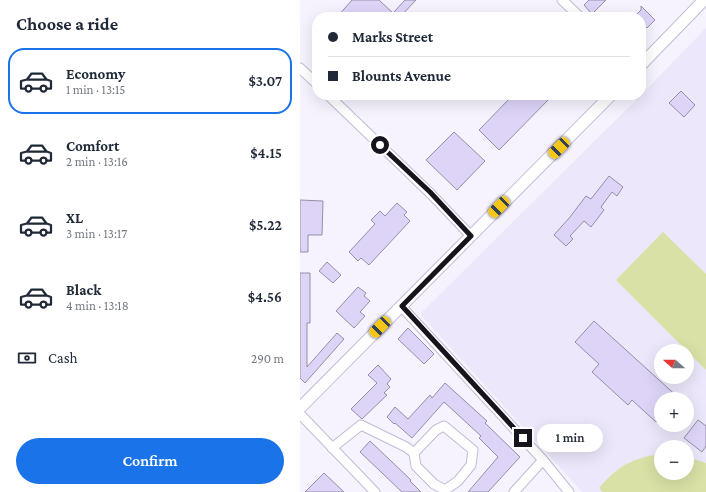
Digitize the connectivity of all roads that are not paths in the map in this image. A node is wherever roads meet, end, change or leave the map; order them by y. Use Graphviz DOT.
graph roads {
  1 [pos="562,0"];
  2 [pos="704,0"];
  3 [pos="575,12"];
  4 [pos="646,60"];
  5 [pos="300,68"];
  6 [pos="312,79"];
  7 [pos="333,100"];
  8 [pos="606,100"];
  9 [pos="471,236"];
  10 [pos="402,306"];
  11 [pos="300,408"];
  12 [pos="300,414"];
  13 [pos="332,448"];
  14 [pos="414,453"];
  15 [pos="543,460"];
  16 [pos="375,492"];
  17 [pos="514,492"];
  18 [pos="569,492"];
  1 -- 3 [label="street"];
  2 -- 4 [label="main road"];
  5 -- 6 [label="street"];
  7 -- 9 [label="street"];
  8 -- 9 [label="main road"];
  9 -- 10 [label="main road"];
  10 -- 11 [label="main road"];
  10 -- 15 [label="street"];
  12 -- 13 [label="street"];
  13 -- 14 [label="street"];
  13 -- 16 [label="street"];
  14 -- 14 [label="street"];
  15 -- 17 [label="street"];
  15 -- 18 [label="street"];
}
